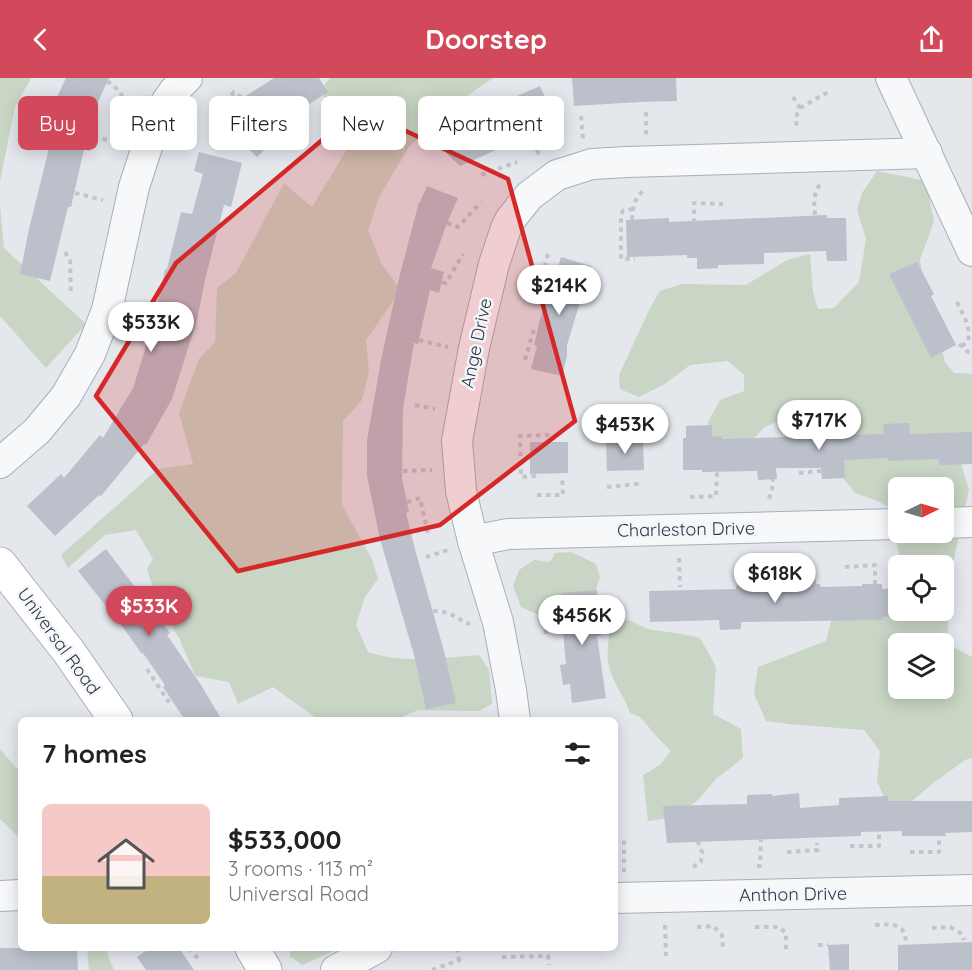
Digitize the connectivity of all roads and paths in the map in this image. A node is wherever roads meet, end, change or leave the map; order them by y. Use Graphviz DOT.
graph roads {
  1 [pos="187,78"];
  2 [pos="891,78"];
  3 [pos="107,81"];
  4 [pos="828,92"];
  5 [pos="122,96"];
  6 [pos="794,97"];
  7 [pos="801,108"];
  8 [pos="927,153"];
  9 [pos="793,157"];
  10 [pos="517,162"];
  11 [pos="482,175"];
  12 [pos="826,181"];
  13 [pos="647,188"];
  14 [pos="481,202"];
  15 [pos="723,204"];
  16 [pos="633,209"];
  17 [pos="815,215"];
  18 [pos="632,220"];
  19 [pos="447,223"];
  20 [pos="694,223"];
  21 [pos="972,251"];
  22 [pos="65,252"];
  23 [pos="463,254"];
  24 [pos="548,254"];
  25 [pos="635,259"];
  26 [pos="442,282"];
  27 [pos="550,286"];
  28 [pos="71,294"];
  29 [pos="957,302"];
  30 [pos="537,333"];
  31 [pos="972,352"];
  32 [pos="525,360"];
  33 [pos="548,442"];
  34 [pos="0,463"];
  35 [pos="717,471"];
  36 [pos="821,471"];
  37 [pos="799,473"];
  38 [pos="536,476"];
  39 [pos="562,476"];
  40 [pos="637,481"];
  41 [pos="608,487"];
  42 [pos="537,495"];
  43 [pos="690,497"];
  44 [pos="406,502"];
  45 [pos="972,522"];
  46 [pos="954,523"];
  47 [pos="888,524"];
  48 [pos="429,534"];
  49 [pos="473,541"];
  50 [pos="669,558"];
  51 [pos="0,564"];
  52 [pos="844,567"];
  53 [pos="785,574"];
  54 [pos="875,584"];
  55 [pos="814,585"];
  56 [pos="680,587"];
  57 [pos="563,602"];
  58 [pos="433,610"];
  59 [pos="498,622"];
  60 [pos="546,633"];
  61 [pos="147,669"];
  62 [pos="171,698"];
  63 [pos="114,717"];
  64 [pos="515,717"];
  65 [pos="879,832"];
  66 [pos="939,836"];
  67 [pos="624,840"];
  68 [pos="760,840"];
  69 [pos="698,842"];
  70 [pos="818,843"];
  71 [pos="850,846"];
  72 [pos="787,852"];
  73 [pos="910,852"];
  74 [pos="749,866"];
  75 [pos="618,871"];
  76 [pos="687,872"];
  77 [pos="972,890"];
  78 [pos="18,895"];
  79 [pos="0,896"];
  80 [pos="618,898"];
  81 [pos="875,925"];
  82 [pos="697,927"];
  83 [pos="755,927"];
  84 [pos="932,928"];
  85 [pos="964,940"];
  86 [pos="818,945"];
  87 [pos="828,945"];
  88 [pos="906,945"];
  89 [pos="723,949"];
  90 [pos="192,951"];
  91 [pos="254,951"];
  92 [pos="371,951"];
  93 [pos="458,951"];
  94 [pos="786,954"];
  95 [pos="502,957"];
  96 [pos="460,960"];
  97 [pos="200,961"];
  98 [pos="549,964"];
  99 [pos="460,966"];
  100 [pos="265,970"];
  101 [pos="336,970"];
  102 [pos="432,970"];
  1 -- 34 [label="street"];
  2 -- 8 [label="street"];
  3 -- 5 [label="path"];
  4 -- 7 [label="path"];
  6 -- 7 [label="path"];
  7 -- 9 [label="path"];
  8 -- 9 [label="street, Ange Drive"];
  8 -- 21 [label="street"];
  9 -- 49 [label="street, Ange Drive"];
  10 -- 11 [label="path"];
  12 -- 17 [label="path"];
  13 -- 16 [label="path"];
  14 -- 19 [label="path"];
  15 -- 20 [label="path"];
  16 -- 18 [label="path"];
  16 -- 25 [label="path"];
  22 -- 28 [label="path"];
  23 -- 26 [label="path"];
  24 -- 27 [label="path"];
  29 -- 31 [label="path"];
  30 -- 32 [label="path"];
  33 -- 38 [label="path"];
  35 -- 43 [label="path"];
  36 -- 37 [label="path"];
  39 -- 42 [label="path"];
  40 -- 41 [label="path"];
  44 -- 48 [label="path"];
  45 -- 46 [label="street"];
  47 -- 49 [label="street, Charleston Drive"];
  49 -- 59 [label="street, Ange Drive"];
  50 -- 56 [label="path"];
  51 -- 63 [label="street, Universal Road"];
  52 -- 54 [label="path"];
  53 -- 55 [label="path"];
  57 -- 60 [label="path"];
  58 -- 59 [label="path"];
  59 -- 64 [label="street, Ange Drive"];
  61 -- 62 [label="path"];
  65 -- 71 [label="path"];
  66 -- 73 [label="path"];
  67 -- 75 [label="path"];
  68 -- 74 [label="path"];
  69 -- 76 [label="path"];
  70 -- 72 [label="path"];
  77 -- 80 [label="street, Anthon Drive"];
  78 -- 79 [label="street"];
  81 -- 88 [label="path"];
  82 -- 89 [label="path"];
  83 -- 94 [label="path"];
  84 -- 85 [label="path"];
  86 -- 87 [label="path"];
  90 -- 97 [label="path"];
  91 -- 100 [label="street"];
  92 -- 101 [label="street"];
  93 -- 96 [label="path"];
  95 -- 98 [label="path"];
  96 -- 99 [label="path"];
  96 -- 102 [label="path"];
}
